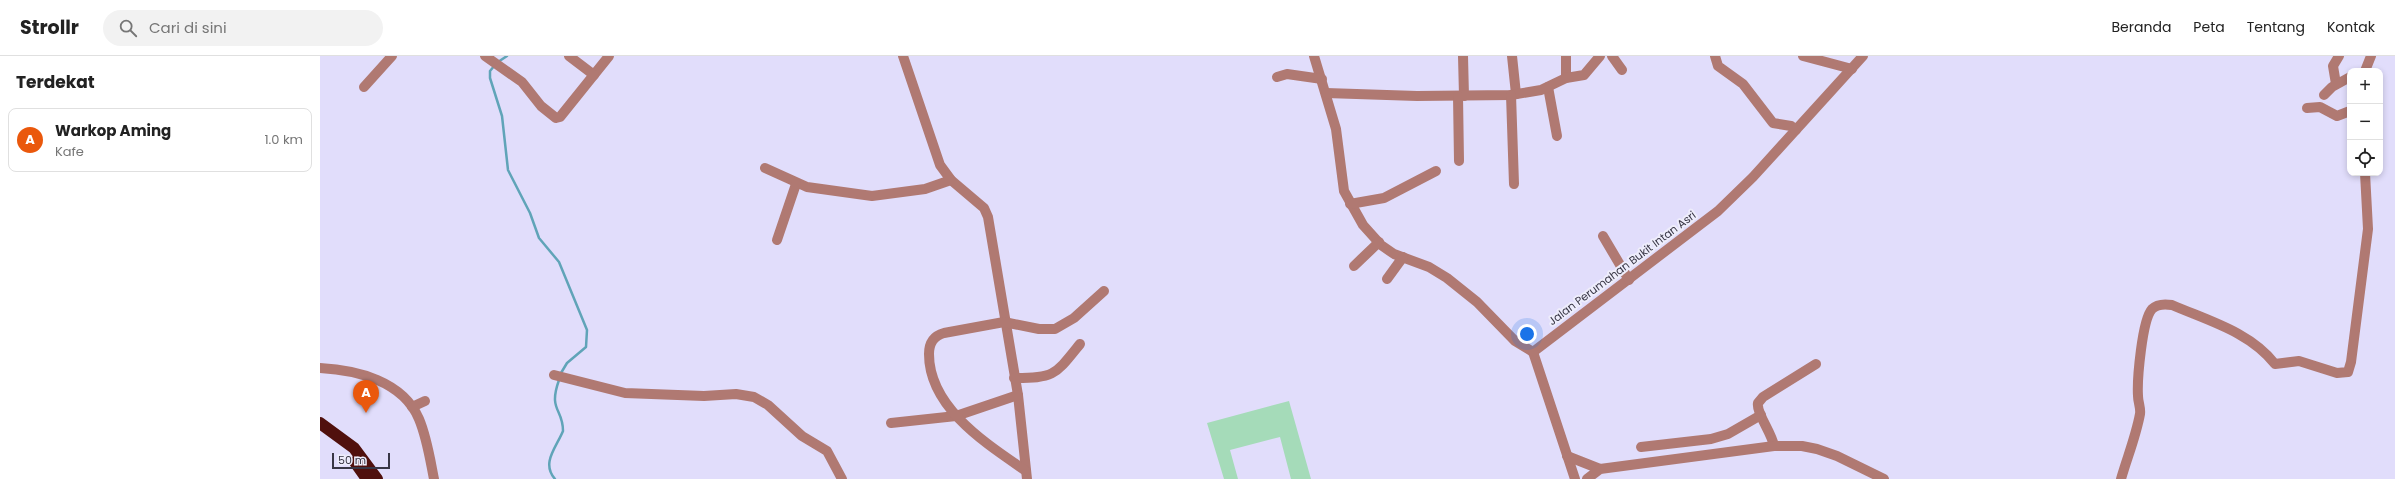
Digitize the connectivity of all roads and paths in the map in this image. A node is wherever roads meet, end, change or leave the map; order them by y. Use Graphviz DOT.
graph roads {
  1 [pos="392,56"];
  2 [pos="569,56"];
  3 [pos="609,56"];
  4 [pos="903,56"];
  5 [pos="1314,56"];
  6 [pos="1463,56"];
  7 [pos="1512,56"];
  8 [pos="1566,56"];
  9 [pos="1600,56"];
  10 [pos="1612,56"];
  11 [pos="1716,56"];
  12 [pos="1803,56"];
  13 [pos="1863,56"];
  14 [pos="2339,56"];
  15 [pos="2371,56"];
  16 [pos="486,57"];
  17 [pos="1852,68"];
  18 [pos="2366,68"];
  19 [pos="1622,70"];
  20 [pos="594,74"];
  21 [pos="1277,77"];
  22 [pos="1566,78"];
  23 [pos="2347,78"];
  24 [pos="1322,79"];
  25 [pos="2336,84"];
  26 [pos="364,87"];
  27 [pos="1548,87"];
  28 [pos="1326,93"];
  29 [pos="1513,94"];
  30 [pos="2324,95"];
  31 [pos="1461,96"];
  32 [pos="2307,108"];
  33 [pos="2347,112"];
  34 [pos="1796,130"];
  35 [pos="1557,136"];
  36 [pos="1459,161"];
  37 [pos="765,168"];
  38 [pos="1436,171"];
  39 [pos="2365,176"];
  40 [pos="951,180"];
  41 [pos="796,184"];
  42 [pos="1514,184"];
  43 [pos="1350,204"];
  44 [pos="1603,236"];
  45 [pos="777,240"];
  46 [pos="1379,242"];
  47 [pos="1403,257"];
  48 [pos="1354,266"];
  49 [pos="1387,279"];
  50 [pos="1629,280"];
  51 [pos="1104,291"];
  52 [pos="1004,322"];
  53 [pos="1080,344"];
  54 [pos="1533,352"];
  55 [pos="1816,364"];
  56 [pos="320,368"];
  57 [pos="554,375"];
  58 [pos="1014,378"];
  59 [pos="1018,395"];
  60 [pos="424,401"];
  61 [pos="412,407"];
  62 [pos="1761,415"];
  63 [pos="956,416"];
  64 [pos="320,423"];
  65 [pos="891,423"];
  66 [pos="320,430"];
  67 [pos="1695,442"];
  68 [pos="1774,446"];
  69 [pos="1641,447"];
  70 [pos="1697,455"];
  71 [pos="1567,456"];
  72 [pos="1600,469"];
  73 [pos="1027,475"];
  74 [pos="368,479"];
  75 [pos="377,479"];
  76 [pos="434,479"];
  77 [pos="842,479"];
  78 [pos="1575,479"];
  79 [pos="1587,479"];
  80 [pos="1884,479"];
  81 [pos="2121,479"];
  1 -- 26 [label="street"];
  2 -- 20 [label="street"];
  3 -- 20 [label="street"];
  4 -- 40 [label="street"];
  5 -- 24 [label="street"];
  6 -- 31 [label="street"];
  7 -- 29 [label="street"];
  8 -- 22 [label="street"];
  9 -- 22 [label="street"];
  10 -- 19 [label="street"];
  11 -- 34 [label="street"];
  12 -- 17 [label="street"];
  13 -- 17 [label="street, Jalan Perumahan Bukit Intan Asri"];
  14 -- 25 [label="street"];
  15 -- 18 [label="street"];
  16 -- 20 [label="street"];
  17 -- 34 [label="street, Jalan Perumahan Bukit Intan Asri"];
  21 -- 24 [label="street"];
  22 -- 27 [label="street"];
  23 -- 25 [label="street"];
  24 -- 28 [label="street"];
  25 -- 30 [label="street"];
  27 -- 29 [label="street"];
  27 -- 35 [label="street"];
  28 -- 31 [label="street"];
  28 -- 43 [label="street"];
  29 -- 31 [label="street"];
  29 -- 42 [label="street"];
  31 -- 36 [label="street"];
  32 -- 33 [label="street"];
  34 -- 50 [label="street, Jalan Perumahan Bukit Intan Asri"];
  37 -- 41 [label="street"];
  38 -- 43 [label="street"];
  39 -- 81 [label="street"];
  40 -- 41 [label="street"];
  40 -- 52 [label="street"];
  41 -- 45 [label="street"];
  43 -- 46 [label="street"];
  44 -- 50 [label="street"];
  46 -- 47 [label="street"];
  46 -- 48 [label="street"];
  47 -- 49 [label="street"];
  47 -- 54 [label="street"];
  50 -- 54 [label="street, Jalan Perumahan Bukit Intan Asri"];
  51 -- 52 [label="street"];
  52 -- 58 [label="street"];
  52 -- 63 [label="street"];
  53 -- 58 [label="street"];
  54 -- 71 [label="street"];
  55 -- 62 [label="street"];
  56 -- 61 [label="street"];
  57 -- 77 [label="street"];
  58 -- 59 [label="street"];
  59 -- 63 [label="street"];
  59 -- 73 [label="street"];
  60 -- 61 [label="street"];
  61 -- 76 [label="street"];
  62 -- 67 [label="street"];
  62 -- 68 [label="street"];
  63 -- 65 [label="street"];
  63 -- 73 [label="street"];
  64 -- 75 [label="highway"];
  66 -- 74 [label="highway"];
  67 -- 69 [label="street"];
  67 -- 70 [label="street"];
  68 -- 70 [label="street"];
  68 -- 80 [label="street"];
  70 -- 72 [label="street"];
  71 -- 72 [label="street"];
  71 -- 78 [label="street"];
  72 -- 79 [label="street"];
}
